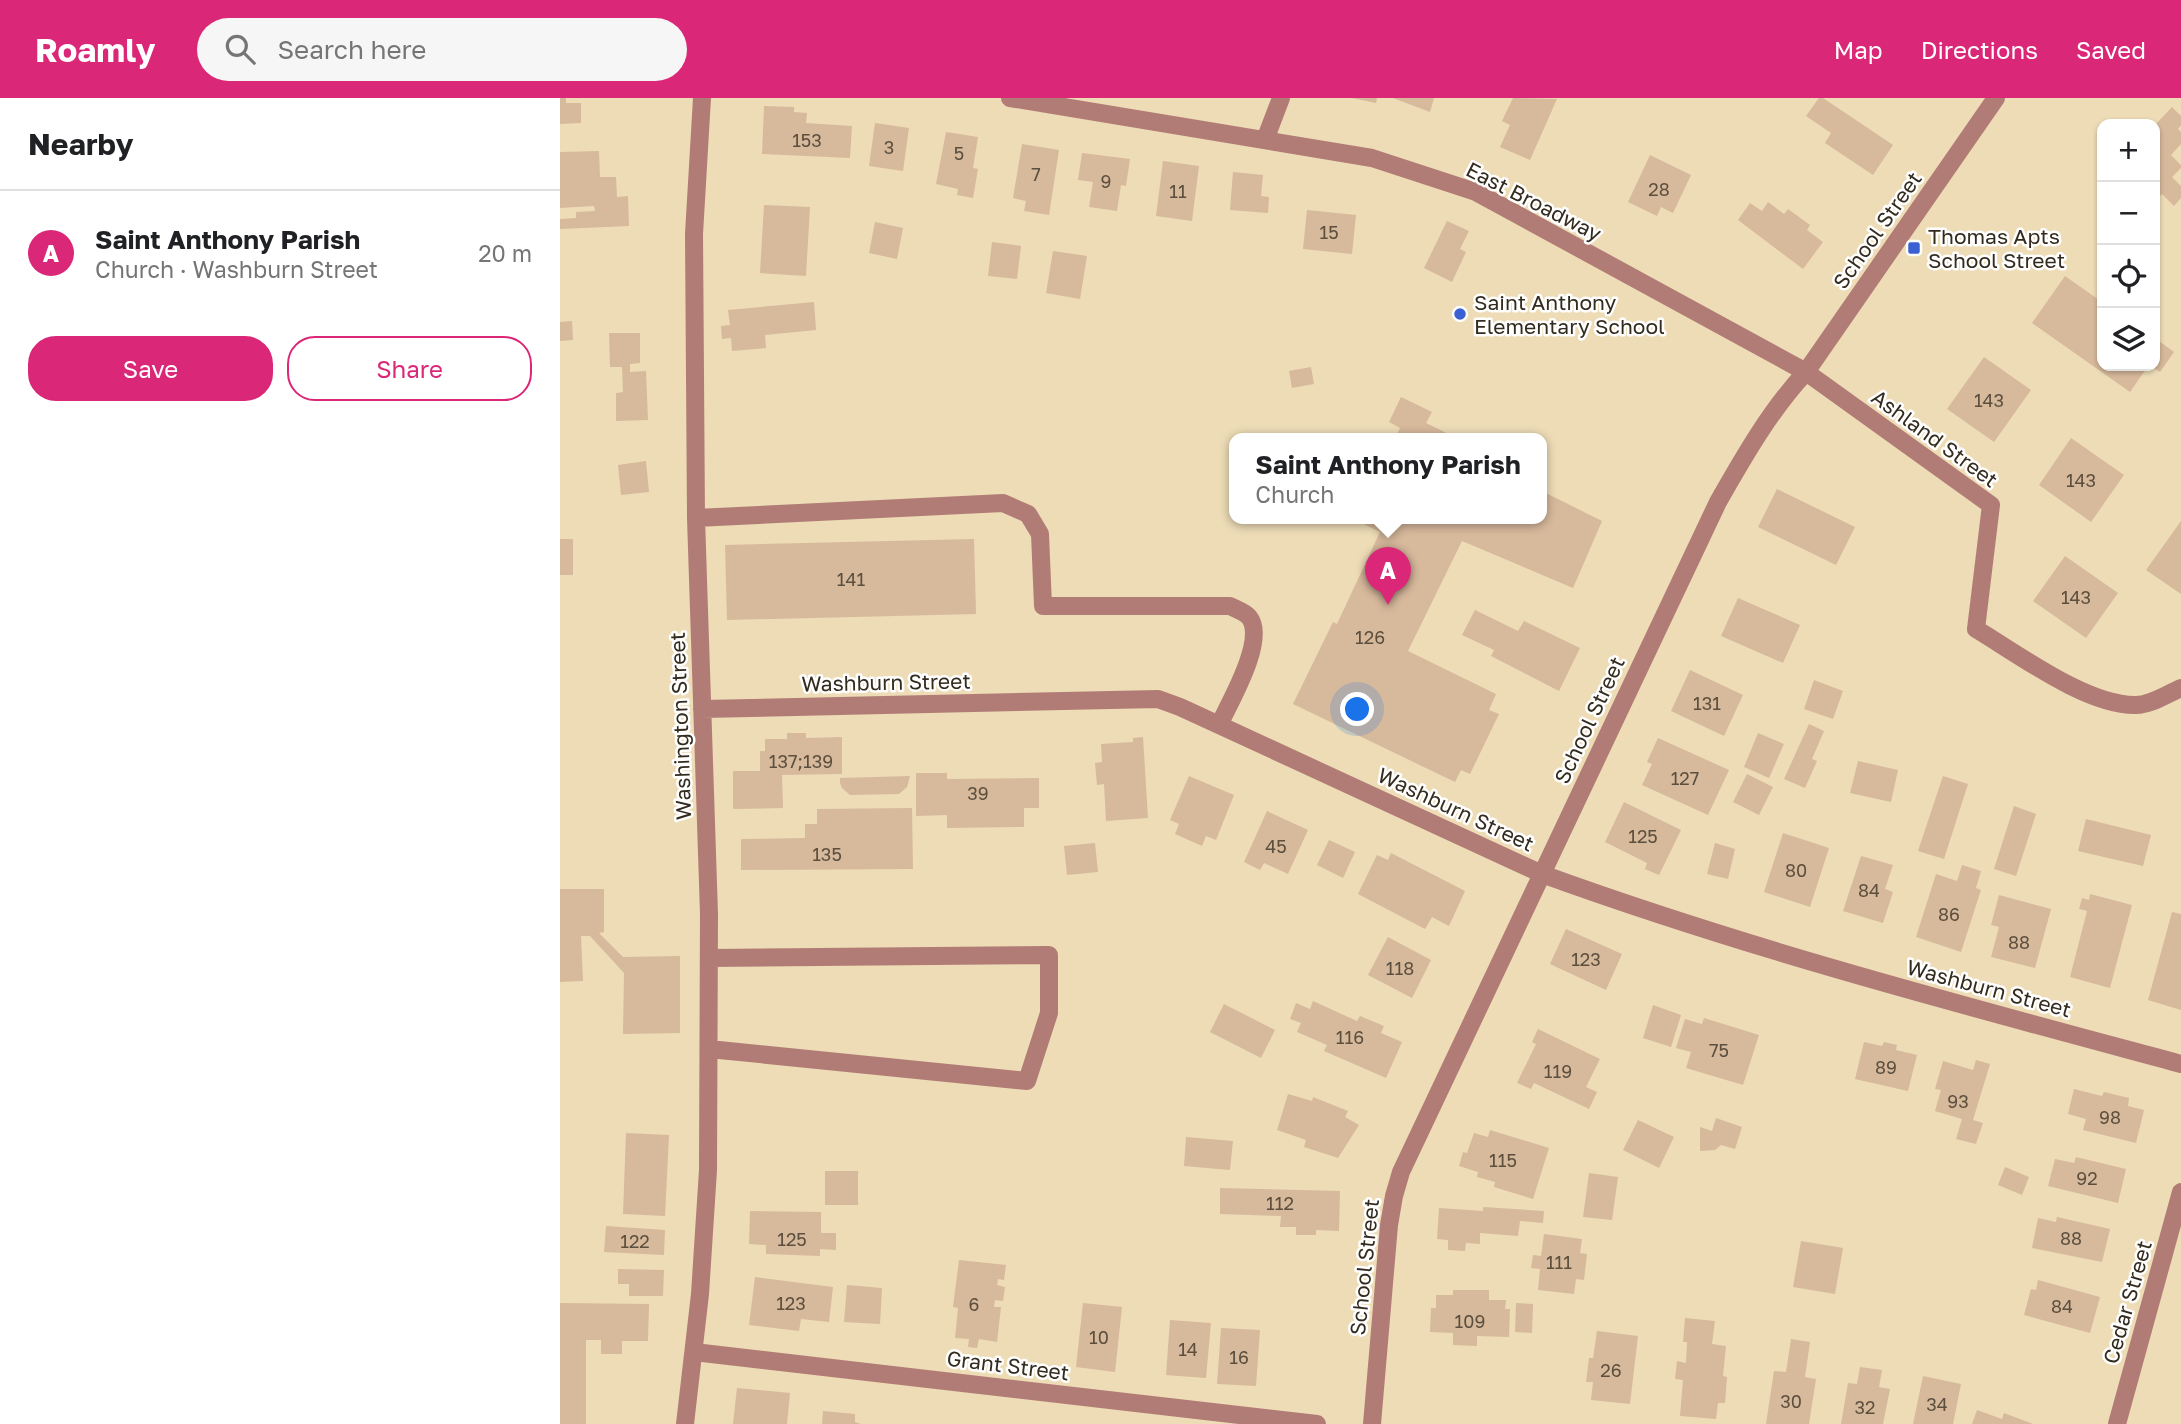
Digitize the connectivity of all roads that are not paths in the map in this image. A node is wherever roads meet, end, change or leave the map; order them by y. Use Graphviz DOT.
graph roads {
  1 [pos="702,98"];
  2 [pos="1010,98"];
  3 [pos="1281,98"];
  4 [pos="1996,98"];
  5 [pos="1265,141"];
  6 [pos="1806,372"];
  7 [pos="696,518"];
  8 [pos="2181,688"];
  9 [pos="702,709"];
  10 [pos="1219,725"];
  11 [pos="1542,873"];
  12 [pos="710,958"];
  13 [pos="709,1049"];
  14 [pos="2181,1064"];
  15 [pos="2181,1192"];
  16 [pos="694,1352"];
  17 [pos="685,1424"];
  18 [pos="1317,1424"];
  19 [pos="1372,1424"];
  20 [pos="2117,1424"];
  1 -- 7 [label="street, Washington Street"];
  2 -- 5 [label="street, East Broadway"];
  3 -- 5 [label="street"];
  4 -- 6 [label="street, School Street"];
  5 -- 6 [label="street, East Broadway"];
  6 -- 8 [label="street, Ashland Street"];
  6 -- 11 [label="street, School Street"];
  7 -- 9 [label="street, Washington Street"];
  7 -- 10 [label="street"];
  9 -- 10 [label="street, Washburn Street"];
  9 -- 12 [label="street, Washington Street"];
  10 -- 11 [label="street, Washburn Street"];
  11 -- 14 [label="street, Washburn Street"];
  11 -- 19 [label="street, School Street"];
  12 -- 13 [label="street, Washington Street"];
  12 -- 13 [label="street"];
  13 -- 16 [label="street, Washington Street"];
  15 -- 20 [label="street, Cedar Street"];
  16 -- 17 [label="street, Washington Street"];
  16 -- 18 [label="street, Grant Street"];
}
